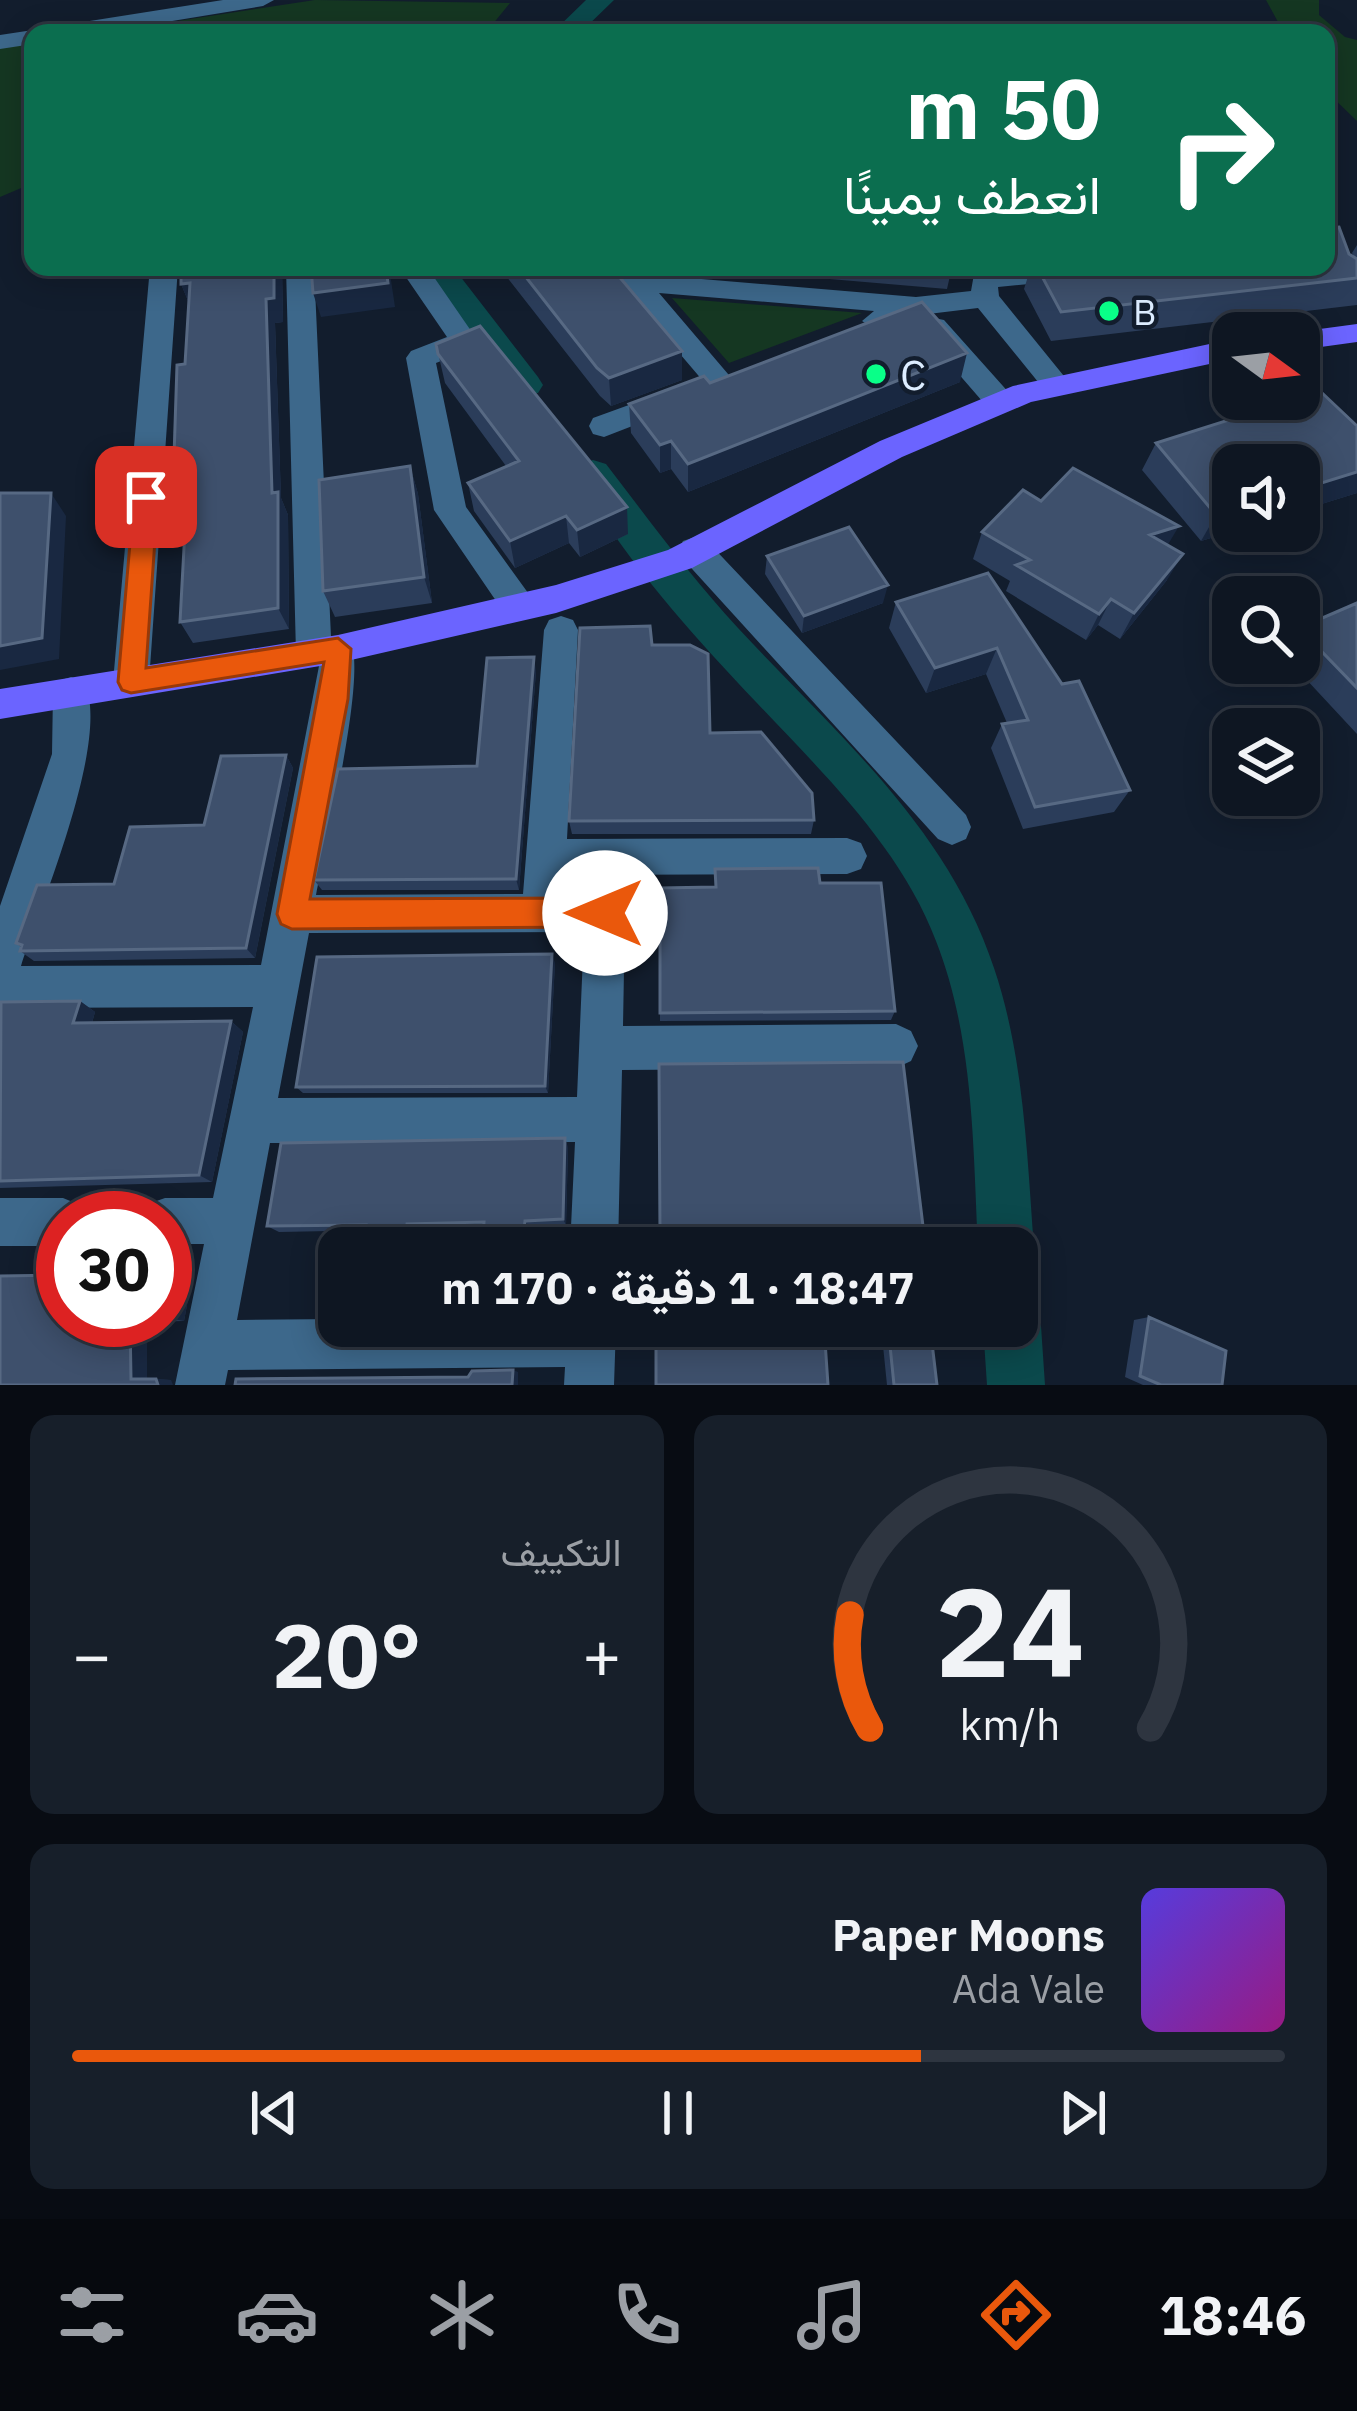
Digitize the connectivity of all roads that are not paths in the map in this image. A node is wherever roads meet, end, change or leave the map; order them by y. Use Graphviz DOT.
graph roads {
  1 [pos="262,0"];
  2 [pos="114,24"];
  3 [pos="163,276"];
  4 [pos="302,276"];
  5 [pos="419,276"];
  6 [pos="629,276"];
  7 [pos="637,276"];
  8 [pos="1024,276"];
  9 [pos="985,298"];
  10 [pos="916,306"];
  11 [pos="850,331"];
  12 [pos="1357,333"];
  13 [pos="1320,337"];
  14 [pos="1212,354"];
  15 [pos="1057,386"];
  16 [pos="1000,402"];
  17 [pos="604,426"];
  18 [pos="695,550"];
  19 [pos="519,608"];
  20 [pos="561,630"];
  21 [pos="326,651"];
  22 [pos="131,682"];
  23 [pos="71,692"];
  24 [pos="0,704"];
  25 [pos="952,827"];
  26 [pos="847,856"];
  27 [pos="546,857"];
  28 [pos="607,857"];
  29 [pos="542,913"];
  30 [pos="605,913"];
  31 [pos="292,914"];
  32 [pos="0,968"];
  33 [pos="278,986"];
  34 [pos="0,987"];
  35 [pos="896,1046"];
  36 [pos="601,1048"];
  37 [pos="598,1119"];
  38 [pos="252,1120"];
  39 [pos="192,1221"];
  40 [pos="232,1221"];
  41 [pos="0,1222"];
  42 [pos="36,1222"];
  43 [pos="595,1227"];
  44 [pos="590,1351"];
  45 [pos="204,1365"];
  1 -- 2 [label="street"];
  3 -- 22 [label="street"];
  4 -- 21 [label="street"];
  5 -- 19 [label="street"];
  6 -- 17 [label="street"];
  7 -- 10 [label="street"];
  8 -- 9 [label="street"];
  9 -- 10 [label="street"];
  9 -- 15 [label="street"];
  10 -- 11 [label="street"];
  10 -- 16 [label="street"];
  12 -- 13 [label="main road"];
  14 -- 15 [label="main road"];
  15 -- 16 [label="main road"];
  16 -- 18 [label="main road"];
  18 -- 19 [label="main road"];
  18 -- 25 [label="street"];
  19 -- 21 [label="main road"];
  20 -- 27 [label="street"];
  21 -- 22 [label="main road"];
  21 -- 31 [label="street"];
  22 -- 23 [label="main road"];
  23 -- 24 [label="main road"];
  23 -- 32 [label="street"];
  26 -- 28 [label="street"];
  27 -- 28 [label="street"];
  27 -- 29 [label="street"];
  28 -- 30 [label="street"];
  29 -- 30 [label="street"];
  29 -- 31 [label="street"];
  30 -- 36 [label="street"];
  31 -- 33 [label="street"];
  33 -- 34 [label="street"];
  33 -- 38 [label="street"];
  35 -- 36 [label="street"];
  36 -- 37 [label="street"];
  37 -- 38 [label="street"];
  37 -- 43 [label="street"];
  38 -- 40 [label="street"];
  39 -- 40 [label="street"];
  40 -- 45 [label="street"];
  41 -- 42 [label="street"];
  44 -- 45 [label="street"];
}
